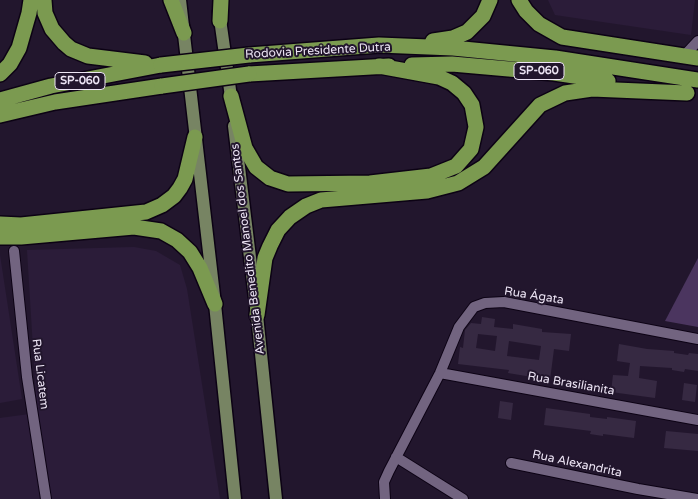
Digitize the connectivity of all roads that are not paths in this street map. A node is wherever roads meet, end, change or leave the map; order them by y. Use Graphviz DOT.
graph roads {
  1 [pos="31,0"];
  2 [pos="44,0"];
  3 [pos="170,0"];
  4 [pos="180,0"];
  5 [pos="218,0"];
  6 [pos="222,0"];
  7 [pos="490,0"];
  8 [pos="519,0"];
  9 [pos="220,21"];
  10 [pos="184,33"];
  11 [pos="698,40"];
  12 [pos="379,45"];
  13 [pos="691,57"];
  14 [pos="161,65"];
  15 [pos="379,66"];
  16 [pos="0,74"];
  17 [pos="698,80"];
  18 [pos="693,94"];
  19 [pos="231,96"];
  20 [pos="0,100"];
  21 [pos="56,102"];
  22 [pos="0,115"];
  23 [pos="0,124"];
  24 [pos="195,137"];
  25 [pos="0,224"];
  26 [pos="0,237"];
  27 [pos="14,251"];
  28 [pos="215,304"];
  29 [pos="257,315"];
  30 [pos="698,339"];
  31 [pos="440,373"];
  32 [pos="698,420"];
  33 [pos="396,458"];
  34 [pos="511,463"];
  35 [pos="639,494"];
  36 [pos="46,499"];
  37 [pos="235,499"];
  38 [pos="276,499"];
  39 [pos="385,499"];
  40 [pos="463,499"];
  41 [pos="697,499"];
  1 -- 16 [label="highway"];
  2 -- 14 [label="highway"];
  3 -- 10 [label="highway"];
  4 -- 10 [label="main road"];
  5 -- 9 [label="main road, Avenida Benedito Manoel dos Santos"];
  6 -- 9 [label="highway"];
  7 -- 12 [label="highway"];
  8 -- 13 [label="highway"];
  9 -- 19 [label="main road, Avenida Benedito Manoel dos Santos"];
  10 -- 24 [label="main road"];
  11 -- 13 [label="street"];
  12 -- 14 [label="highway, Rodovia Presidente Dutra / SP-060, bridge"];
  12 -- 17 [label="highway, Rodovia Presidente Dutra / SP-060"];
  14 -- 20 [label="highway, Rodovia Presidente Dutra / SP-060"];
  15 -- 18 [label="highway, Rodovia Presidente Dutra / SP-060"];
  15 -- 19 [label="highway"];
  15 -- 21 [label="highway, Rodovia Presidente Dutra / SP-060, bridge"];
  18 -- 29 [label="highway"];
  19 -- 29 [label="main road, Avenida Benedito Manoel dos Santos"];
  21 -- 22 [label="highway, Rodovia Presidente Dutra / SP-060"];
  21 -- 23 [label="highway"];
  24 -- 25 [label="highway"];
  24 -- 28 [label="main road"];
  26 -- 28 [label="highway"];
  27 -- 36 [label="street, Rua Licatem"];
  28 -- 37 [label="main road"];
  29 -- 38 [label="main road, Avenida Benedito Manoel dos Santos"];
  30 -- 31 [label="street, Rua Ágata"];
  31 -- 32 [label="street, Rua Brasilianita"];
  31 -- 33 [label="street, Rua Ágata"];
  33 -- 39 [label="street, Rua Ágata"];
  33 -- 40 [label="street"];
  34 -- 35 [label="street, Rua Alexandrita"];
  35 -- 41 [label="street, Rua Alexandrita"];
}
